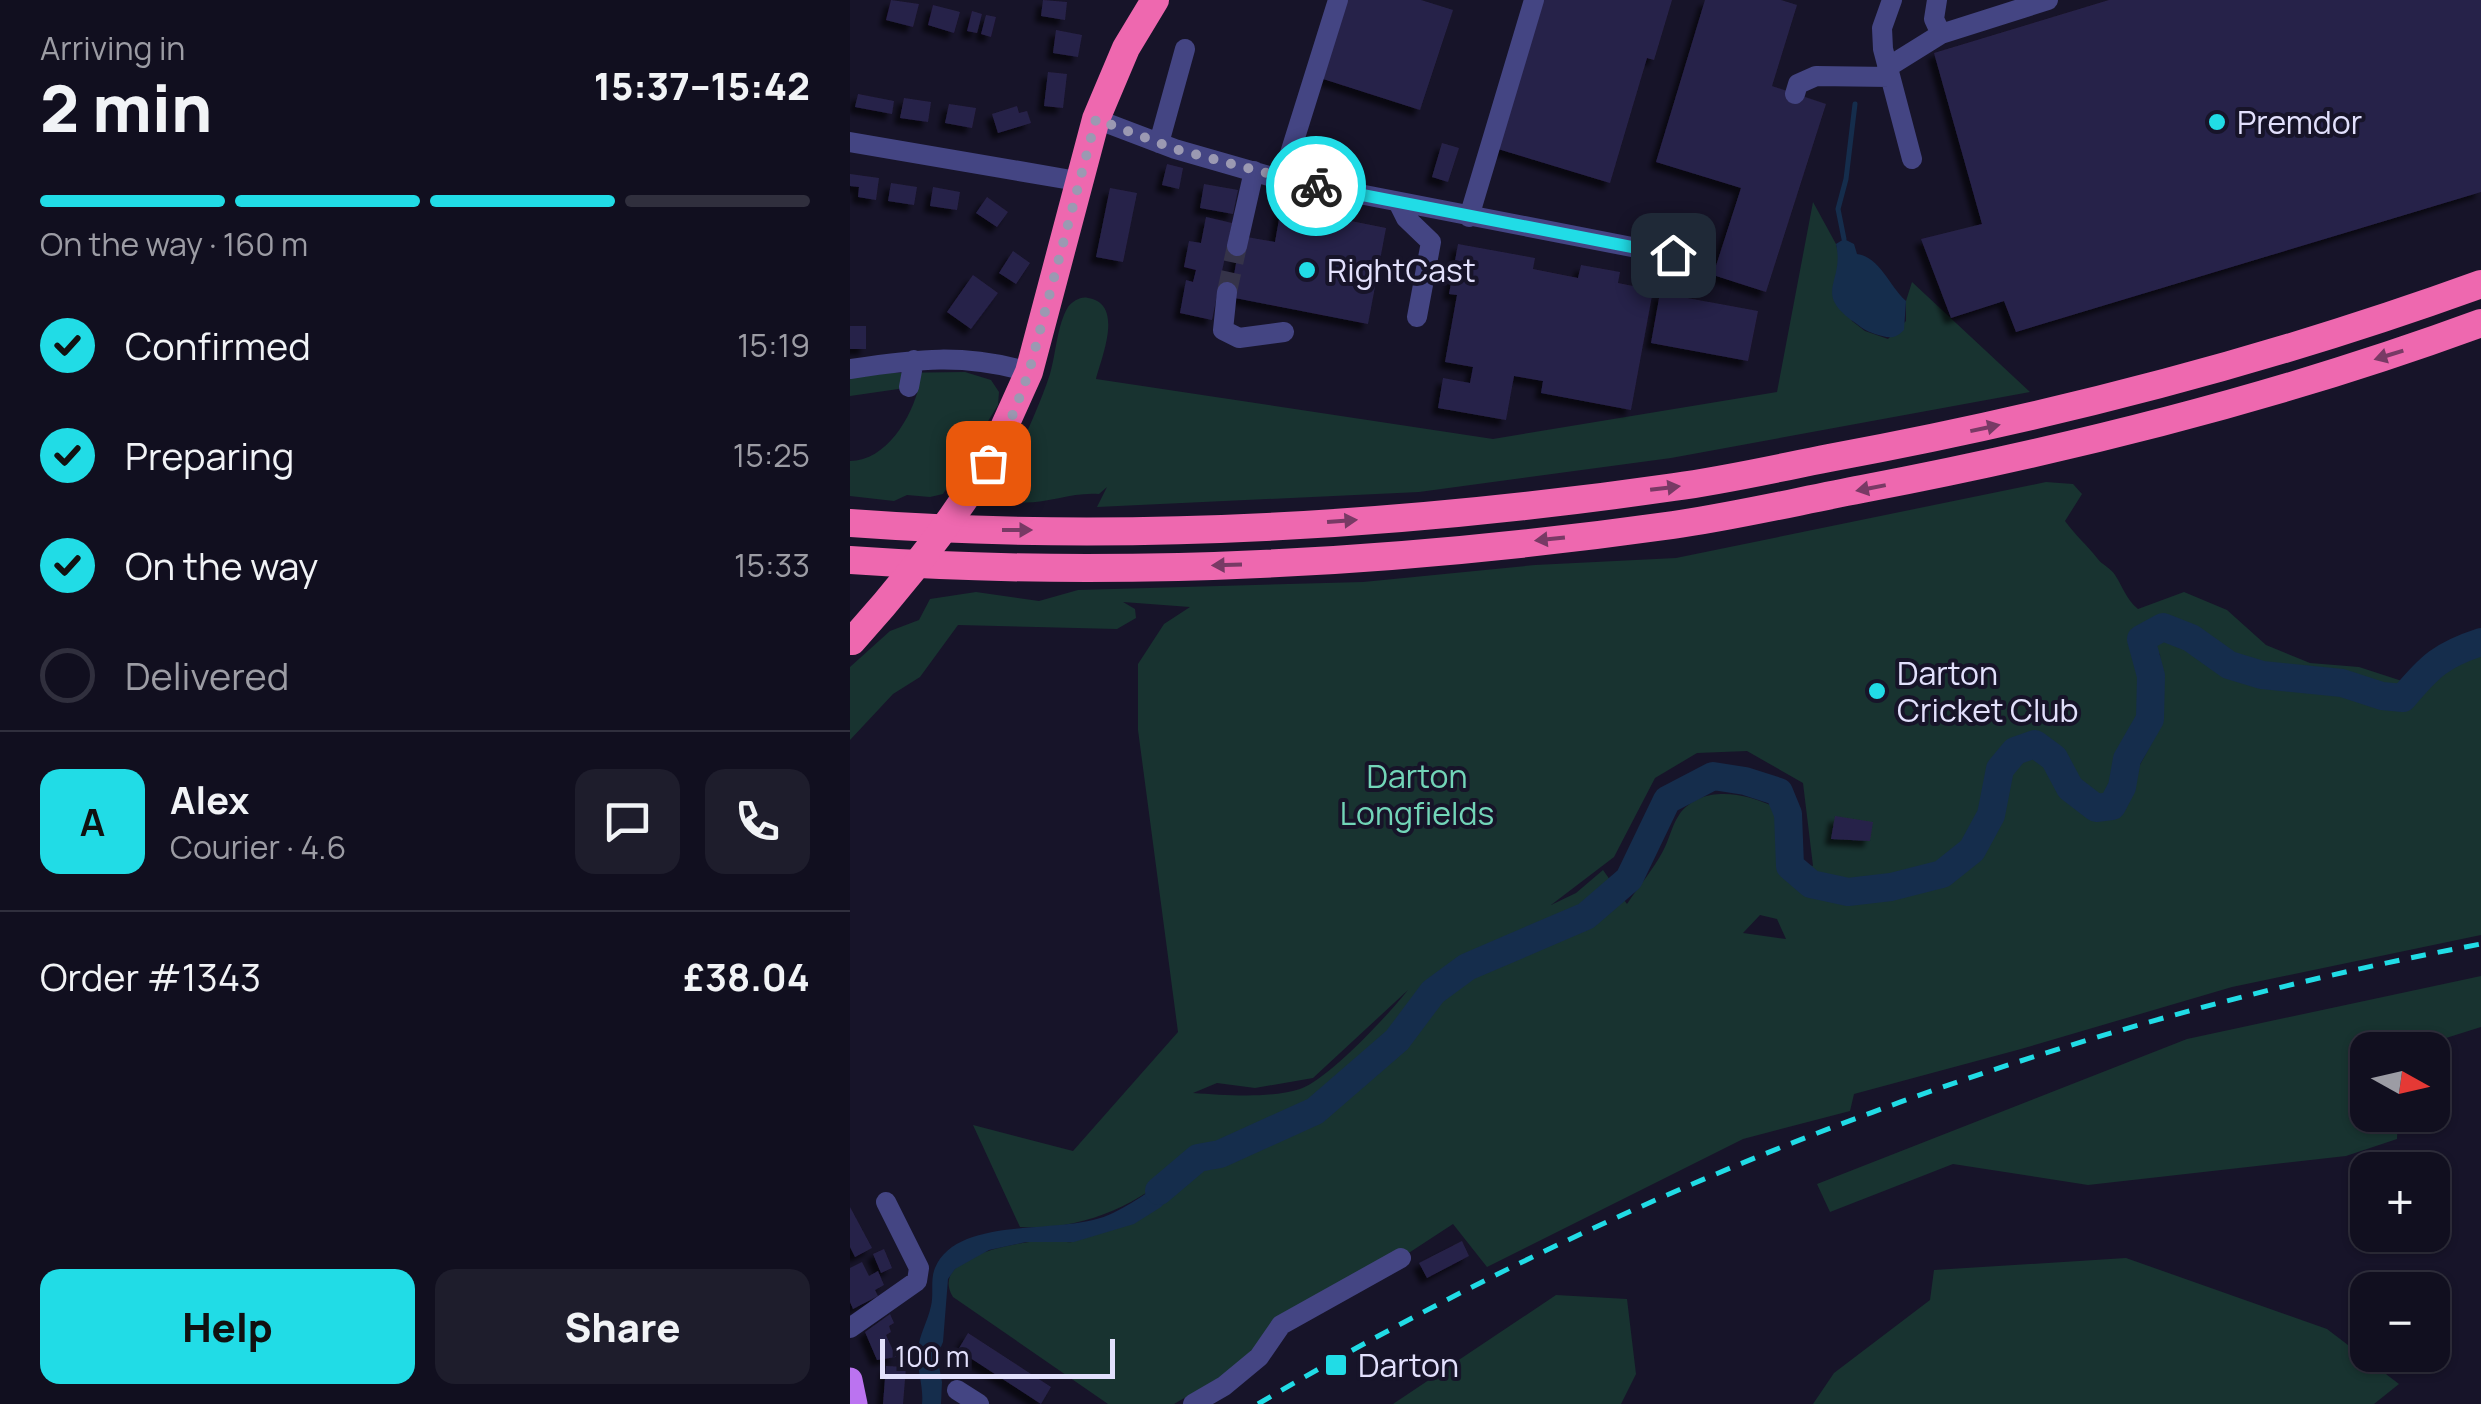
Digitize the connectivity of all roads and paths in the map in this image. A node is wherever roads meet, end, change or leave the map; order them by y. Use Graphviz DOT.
graph roads {
  1 [pos="1156,0"];
  2 [pos="1338,0"];
  3 [pos="1534,0"];
  4 [pos="1892,0"];
  5 [pos="1938,0"];
  6 [pos="2048,0"];
  7 [pos="1942,34"];
  8 [pos="1185,49"];
  9 [pos="1889,72"];
  10 [pos="1795,94"];
  11 [pos="1096,119"];
  12 [pos="850,142"];
  13 [pos="1159,143"];
  14 [pos="1912,159"];
  15 [pos="1254,172"];
  16 [pos="1282,179"];
  17 [pos="1078,181"];
  18 [pos="1399,204"];
  19 [pos="1469,217"];
  20 [pos="1238,246"];
  21 [pos="1673,255"];
  22 [pos="2481,284"];
  23 [pos="1228,292"];
  24 [pos="1417,318"];
  25 [pos="2481,323"];
  26 [pos="1284,332"];
  27 [pos="914,360"];
  28 [pos="850,369"];
  29 [pos="1029,372"];
  30 [pos="909,387"];
  31 [pos="850,523"];
  32 [pos="850,560"];
  33 [pos="851,642"];
  34 [pos="886,1202"];
  35 [pos="1396,1265"];
  36 [pos="850,1328"];
  37 [pos="850,1380"];
  38 [pos="956,1390"];
  39 [pos="856,1404"];
  40 [pos="978,1404"];
  41 [pos="1194,1404"];
  1 -- 11 [label="highway"];
  2 -- 16 [label="street"];
  3 -- 19 [label="street"];
  4 -- 9 [label="street"];
  5 -- 7 [label="street"];
  6 -- 7 [label="street"];
  7 -- 9 [label="street"];
  8 -- 13 [label="street"];
  9 -- 10 [label="street"];
  9 -- 14 [label="street"];
  11 -- 13 [label="street"];
  11 -- 17 [label="highway"];
  12 -- 17 [label="street"];
  13 -- 15 [label="street"];
  15 -- 16 [label="street"];
  15 -- 20 [label="street"];
  16 -- 18 [label="street"];
  17 -- 29 [label="highway"];
  18 -- 19 [label="street"];
  18 -- 24 [label="street"];
  19 -- 21 [label="street"];
  31 -- 22 [label="highway, one-way"];
  23 -- 26 [label="street"];
  25 -- 32 [label="highway, one-way"];
  27 -- 28 [label="street"];
  27 -- 29 [label="street"];
  27 -- 30 [label="street"];
  29 -- 33 [label="highway, bridge"];
  34 -- 36 [label="street"];
  35 -- 41 [label="street"];
  37 -- 39 [label="main road"];
  38 -- 40 [label="street"];
}
